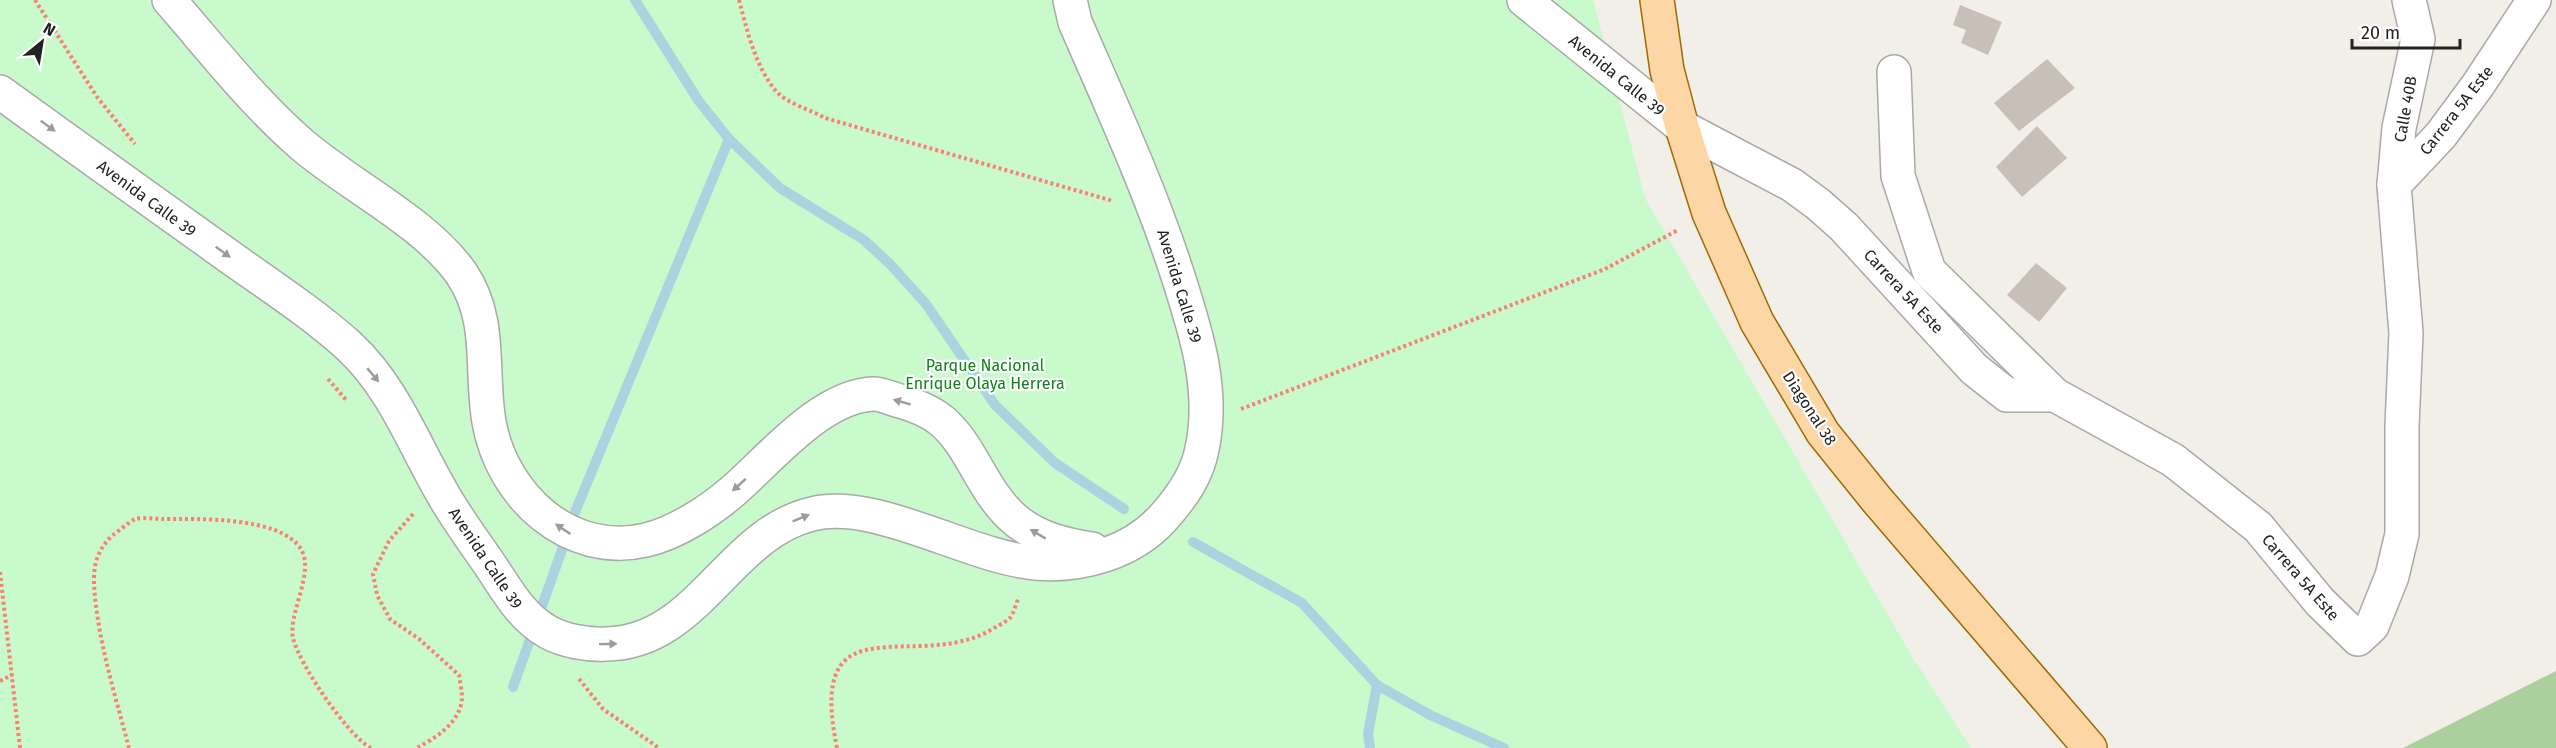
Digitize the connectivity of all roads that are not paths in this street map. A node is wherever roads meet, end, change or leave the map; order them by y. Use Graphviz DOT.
graph roads {
  1 [pos="169,0"];
  2 [pos="1070,0"];
  3 [pos="1524,0"];
  4 [pos="1657,0"];
  5 [pos="2409,0"];
  6 [pos="2534,0"];
  7 [pos="1894,72"];
  8 [pos="0,92"];
  9 [pos="1682,127"];
  10 [pos="2394,185"];
  11 [pos="2055,395"];
  12 [pos="1114,552"];
  13 [pos="2090,748"];
  12 -- 1 [label="street, one-way"];
  2 -- 12 [label="street, Avenida Calle 39"];
  3 -- 9 [label="street, Avenida Calle 39"];
  4 -- 9 [label="main road, Diagonal 38"];
  5 -- 10 [label="street, Calle 40B"];
  6 -- 10 [label="street, Carrera 5A Este"];
  7 -- 11 [label="street"];
  8 -- 12 [label="street, Avenida Calle 39, one-way"];
  9 -- 11 [label="street, Carrera 5A Este"];
  9 -- 13 [label="main road, Diagonal 38"];
  10 -- 11 [label="street, Carrera 5A Este"];
}
